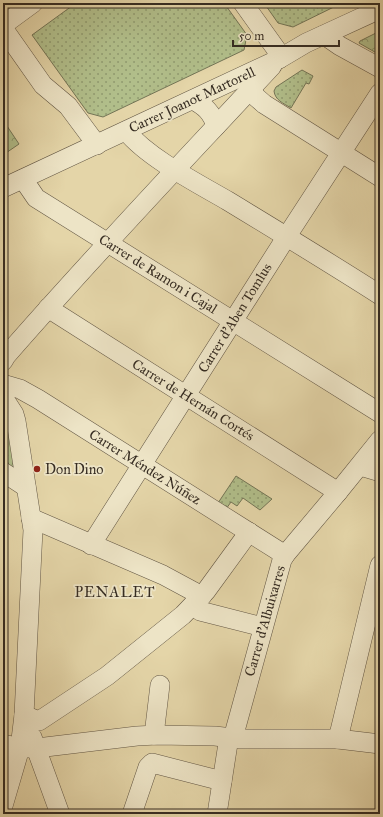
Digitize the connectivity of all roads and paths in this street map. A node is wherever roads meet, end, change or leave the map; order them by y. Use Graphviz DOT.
graph roads {
  1 [pos="33,3"];
  2 [pos="243,3"];
  3 [pos="380,9"];
  4 [pos="3,25"];
  5 [pos="3,28"];
  6 [pos="324,35"];
  7 [pos="28,43"];
  8 [pos="279,59"];
  9 [pos="380,68"];
  10 [pos="251,89"];
  11 [pos="380,93"];
  12 [pos="193,100"];
  13 [pos="68,106"];
  14 [pos="216,126"];
  15 [pos="126,131"];
  16 [pos="96,145"];
  17 [pos="341,153"];
  18 [pos="175,169"];
  19 [pos="380,177"];
  20 [pos="23,179"];
  21 [pos="3,188"];
  22 [pos="287,236"];
  23 [pos="108,242"];
  24 [pos="380,295"];
  25 [pos="48,308"];
  26 [pos="234,321"];
  27 [pos="3,361"];
  28 [pos="3,384"];
  29 [pos="186,396"];
  30 [pos="3,397"];
  31 [pos="380,413"];
  32 [pos="380,440"];
  33 [pos="141,464"];
  34 [pos="360,466"];
  35 [pos="3,472"];
  36 [pos="380,472"];
  37 [pos="26,487"];
  38 [pos="338,492"];
  39 [pos="31,518"];
  40 [pos="249,532"];
  41 [pos="91,545"];
  42 [pos="285,555"];
  43 [pos="380,565"];
  44 [pos="197,601"];
  45 [pos="262,627"];
  46 [pos="160,685"];
  47 [pos="31,718"];
  48 [pos="154,735"];
  49 [pos="231,738"];
  50 [pos="338,739"];
  51 [pos="380,744"];
  52 [pos="20,747"];
  53 [pos="222,781"];
  54 [pos="3,806"];
  55 [pos="60,814"];
  56 [pos="132,814"];
  57 [pos="217,814"];
  1 -- 4 [label="street"];
  2 -- 8 [label="street"];
  3 -- 6 [label="street, Carrer Joanot Martorell"];
  5 -- 13 [label="street"];
  6 -- 8 [label="street, Carrer Joanot Martorell"];
  6 -- 9 [label="street"];
  7 -- 13 [label="street"];
  8 -- 10 [label="street"];
  8 -- 12 [label="street, Carrer Joanot Martorell"];
  10 -- 14 [label="street"];
  10 -- 17 [label="street"];
  11 -- 17 [label="street, Carrer d'Aben Tomlus"];
  12 -- 14 [label="street"];
  12 -- 15 [label="street, Carrer Joanot Martorell"];
  13 -- 16 [label="street"];
  14 -- 18 [label="street"];
  15 -- 16 [label="street, Carrer Joanot Martorell"];
  15 -- 18 [label="street"];
  16 -- 20 [label="street, Carrer Joanot Martorell"];
  17 -- 19 [label="street"];
  17 -- 22 [label="street, Carrer d'Aben Tomlus"];
  18 -- 22 [label="street"];
  18 -- 23 [label="street"];
  20 -- 21 [label="street, Carrer Joanot Martorell"];
  20 -- 23 [label="street, Carrer de Ramon i Cajal"];
  22 -- 24 [label="street"];
  22 -- 26 [label="street, Carrer d'Aben Tomlus"];
  23 -- 25 [label="street"];
  23 -- 26 [label="street, Carrer de Ramon i Cajal"];
  25 -- 27 [label="street"];
  25 -- 29 [label="street, Carrer de Hernán Cortés"];
  26 -- 29 [label="street, Carrer d'Aben Tomlus"];
  26 -- 31 [label="street, Carrer de Ramon i Cajal"];
  28 -- 33 [label="street, Carrer Méndez Núñez"];
  29 -- 33 [label="street, Carrer d'Aben Tomlus"];
  29 -- 38 [label="street, Carrer de Hernán Cortés"];
  30 -- 37 [label="street"];
  32 -- 34 [label="street, Carrer d'Albuixarres"];
  33 -- 40 [label="street, Carrer Méndez Núñez"];
  33 -- 41 [label="street, Carrer d'Aben Tomlus"];
  34 -- 36 [label="street"];
  34 -- 38 [label="street, Carrer d'Albuixarres"];
  35 -- 37 [label="street"];
  37 -- 39 [label="street"];
  38 -- 42 [label="street, Carrer d'Albuixarres"];
  39 -- 41 [label="street"];
  39 -- 47 [label="street"];
  40 -- 42 [label="street, Carrer Méndez Núñez"];
  40 -- 44 [label="street"];
  41 -- 44 [label="street"];
  42 -- 45 [label="street, Carrer d'Albuixarres"];
  43 -- 50 [label="street"];
  44 -- 45 [label="street"];
  44 -- 47 [label="street"];
  45 -- 49 [label="street, Carrer d'Albuixarres"];
  46 -- 48 [label="street"];
  47 -- 52 [label="street"];
  48 -- 49 [label="street"];
  48 -- 52 [label="street"];
  49 -- 50 [label="street"];
  49 -- 53 [label="street, Carrer d'Albuixarres"];
  50 -- 51 [label="street"];
  52 -- 54 [label="street"];
  52 -- 55 [label="street"];
  53 -- 56 [label="street"];
  53 -- 57 [label="street, Carrer d'Albuixarres"];
}
